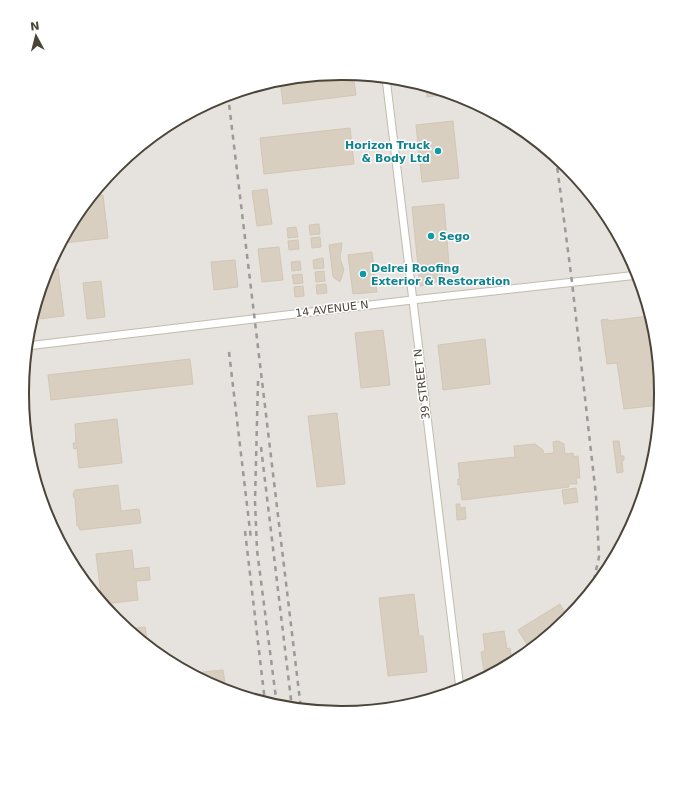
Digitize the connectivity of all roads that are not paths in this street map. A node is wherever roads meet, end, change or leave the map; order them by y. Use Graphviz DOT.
graph roads {
  1 [pos="387,84"];
  2 [pos="631,276"];
  3 [pos="412,300"];
  4 [pos="33,345"];
  5 [pos="459,683"];
  1 -- 3 [label="street, 39 STREET N"];
  2 -- 3 [label="street, 14 AVENUE N"];
  3 -- 4 [label="street, 14 AVENUE N"];
  3 -- 5 [label="street, 39 STREET N"];
}
